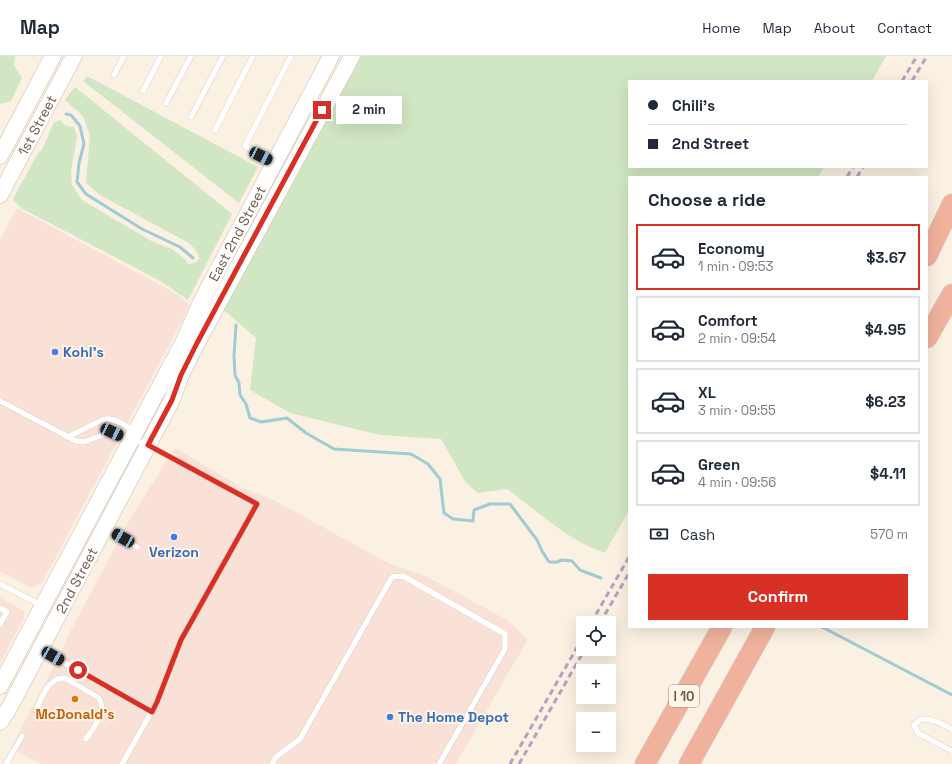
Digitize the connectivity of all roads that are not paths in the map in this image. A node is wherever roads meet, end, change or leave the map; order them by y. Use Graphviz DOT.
graph roads {
  1 [pos="53,56"];
  2 [pos="74,56"];
  3 [pos="124,56"];
  4 [pos="161,56"];
  5 [pos="191,56"];
  6 [pos="223,56"];
  7 [pos="253,56"];
  8 [pos="291,56"];
  9 [pos="331,56"];
  10 [pos="352,56"];
  11 [pos="114,75"];
  12 [pos="143,91"];
  13 [pos="166,103"];
  14 [pos="191,117"];
  15 [pos="214,130"];
  16 [pos="0,156"];
  17 [pos="275,162"];
  18 [pos="0,195"];
  19 [pos="952,204"];
  20 [pos="952,217"];
  21 [pos="928,254"];
  22 [pos="928,260"];
  23 [pos="952,294"];
  24 [pos="193,320"];
  25 [pos="928,336"];
  26 [pos="0,401"];
  27 [pos="68,437"];
  28 [pos="134,437"];
  29 [pos="148,445"];
  30 [pos="104,527"];
  31 [pos="137,547"];
  32 [pos="0,584"];
  33 [pos="43,606"];
  34 [pos="0,608"];
  35 [pos="0,624"];
  36 [pos="721,628"];
  37 [pos="764,628"];
  38 [pos="40,649"];
  39 [pos="0,686"];
  40 [pos="36,710"];
  41 [pos="152,712"];
  42 [pos="0,722"];
  43 [pos="952,729"];
  44 [pos="22,736"];
  45 [pos="86,739"];
  46 [pos="952,751"];
  47 [pos="6,764"];
  48 [pos="122,764"];
  49 [pos="272,764"];
  50 [pos="439,764"];
  51 [pos="645,764"];
  52 [pos="689,764"];
  1 -- 16 [label="street, 1st Street"];
  2 -- 18 [label="street, 1st Street"];
  3 -- 11 [label="lane"];
  4 -- 12 [label="lane"];
  5 -- 13 [label="lane"];
  6 -- 14 [label="lane"];
  7 -- 15 [label="lane"];
  8 -- 17 [label="lane"];
  9 -- 17 [label="street, East 2nd Street"];
  10 -- 29 [label="street, 2nd Street"];
  17 -- 24 [label="street, East 2nd Street"];
  19 -- 21 [label="highway"];
  20 -- 22 [label="highway"];
  23 -- 25 [label="highway"];
  24 -- 28 [label="street, 2nd Street"];
  26 -- 27 [label="lane"];
  27 -- 28 [label="lane"];
  27 -- 28 [label="lane"];
  28 -- 29 [label="lane"];
  28 -- 33 [label="street, 2nd Street"];
  29 -- 30 [label="street, 2nd Street"];
  29 -- 41 [label="lane"];
  30 -- 31 [label="lane"];
  30 -- 38 [label="street, 2nd Street"];
  32 -- 33 [label="lane"];
  33 -- 39 [label="street, 2nd Street"];
  34 -- 35 [label="lane"];
  36 -- 51 [label="highway, I 10"];
  37 -- 52 [label="highway, I 10"];
  38 -- 41 [label="lane"];
  38 -- 42 [label="street, 2nd Street"];
  40 -- 45 [label="lane"];
  41 -- 48 [label="lane"];
  43 -- 46 [label="lane"];
  44 -- 47 [label="lane"];
  49 -- 50 [label="lane"];
}
